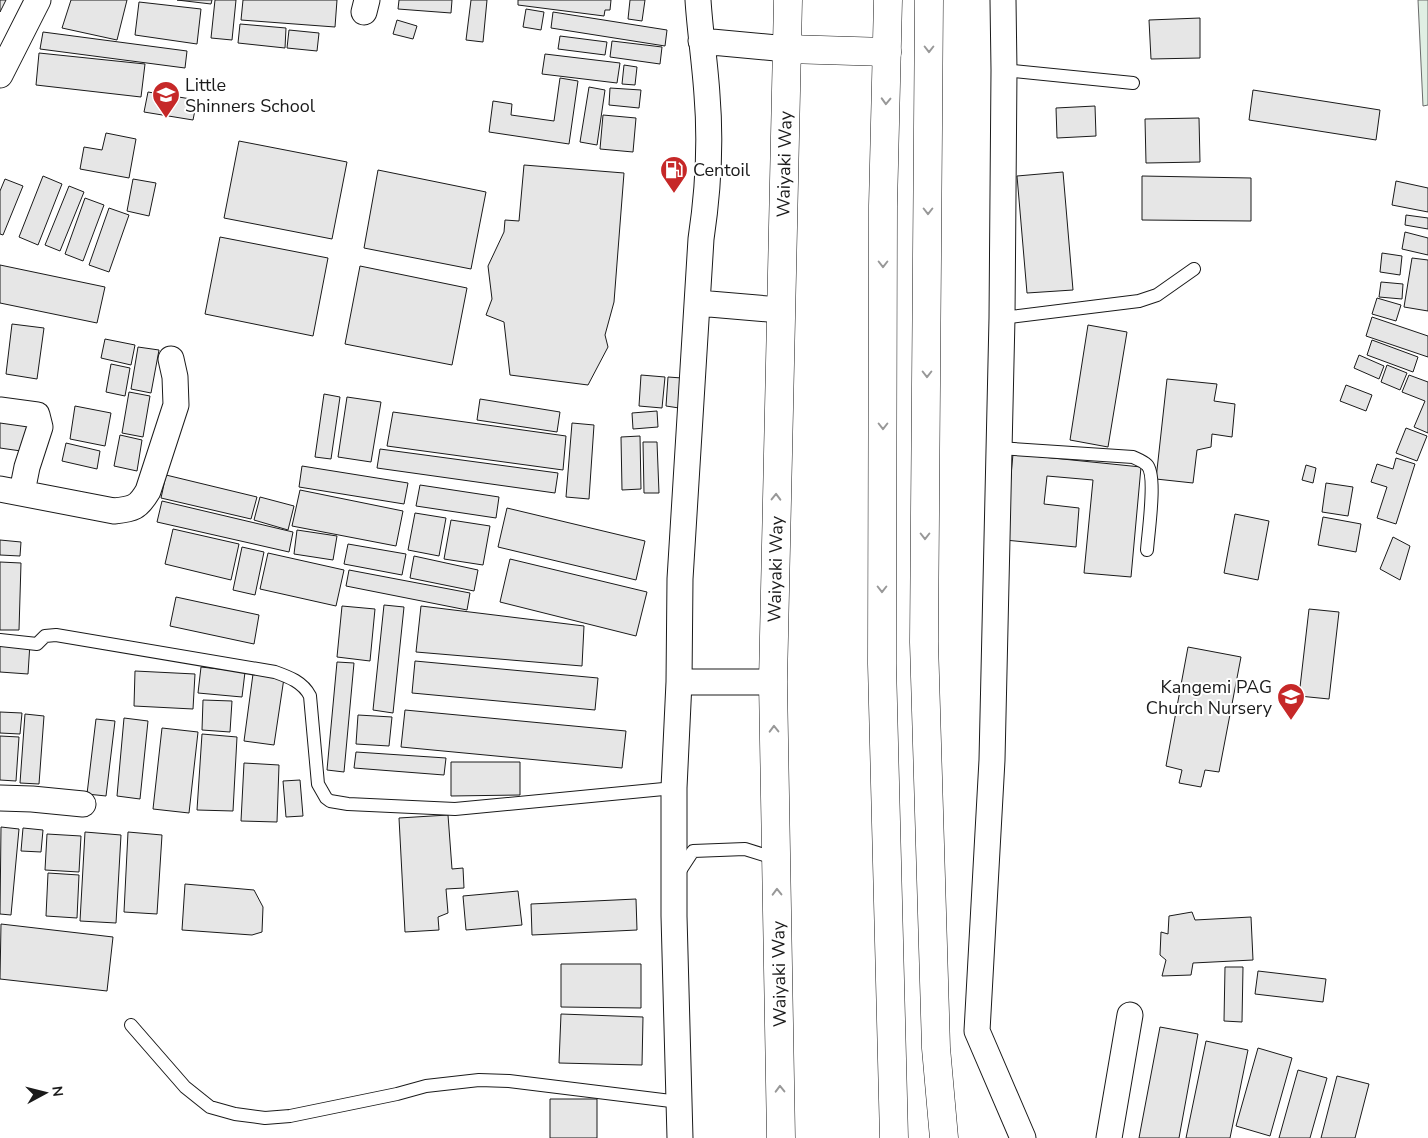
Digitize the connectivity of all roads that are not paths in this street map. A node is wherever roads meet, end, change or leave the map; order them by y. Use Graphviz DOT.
graph roads {
  1 [pos="38,0"];
  2 [pos="698,0"];
  3 [pos="788,0"];
  4 [pos="888,0"];
  5 [pos="929,0"];
  6 [pos="1002,0"];
  7 [pos="701,41"];
  8 [pos="787,49"];
  9 [pos="887,52"];
  10 [pos="1004,70"];
  11 [pos="0,75"];
  12 [pos="1133,83"];
  13 [pos="1194,269"];
  14 [pos="698,303"];
  15 [pos="780,310"];
  16 [pos="1002,318"];
  17 [pos="172,359"];
  18 [pos="0,410"];
  19 [pos="998,448"];
  20 [pos="11,490"];
  21 [pos="1147,550"];
  22 [pos="0,640"];
  23 [pos="679,682"];
  24 [pos="773,682"];
  25 [pos="674,788"];
  26 [pos="0,798"];
  27 [pos="83,804"];
  28 [pos="776,859"];
  29 [pos="674,880"];
  30 [pos="1130,1015"];
  31 [pos="131,1025"];
  32 [pos="679,1102"];
  33 [pos="680,1138"];
  34 [pos="781,1138"];
  35 [pos="894,1138"];
  36 [pos="944,1138"];
  37 [pos="1023,1138"];
  38 [pos="1109,1138"];
  1 -- 11 [label="street"];
  2 -- 7 [label="street"];
  3 -- 8 [label="highway, Waiyaki Way"];
  4 -- 9 [label="highway"];
  5 -- 36 [label="highway, one-way"];
  6 -- 10 [label="street"];
  7 -- 8 [label="street"];
  7 -- 14 [label="street"];
  8 -- 9 [label="highway"];
  8 -- 15 [label="highway, Waiyaki Way"];
  9 -- 35 [label="highway, one-way"];
  10 -- 12 [label="lane"];
  10 -- 16 [label="street"];
  13 -- 16 [label="lane"];
  14 -- 15 [label="street"];
  14 -- 23 [label="street"];
  24 -- 15 [label="highway, Waiyaki Way, one-way"];
  16 -- 19 [label="street"];
  17 -- 20 [label="street"];
  18 -- 20 [label="street"];
  19 -- 21 [label="lane"];
  19 -- 37 [label="street"];
  22 -- 25 [label="lane"];
  23 -- 24 [label="street"];
  23 -- 25 [label="street"];
  28 -- 24 [label="highway, Waiyaki Way, one-way"];
  25 -- 29 [label="street"];
  26 -- 27 [label="street"];
  28 -- 29 [label="lane"];
  34 -- 28 [label="highway, Waiyaki Way, one-way"];
  29 -- 32 [label="street"];
  30 -- 38 [label="street"];
  31 -- 32 [label="lane"];
  32 -- 33 [label="street"];
}
